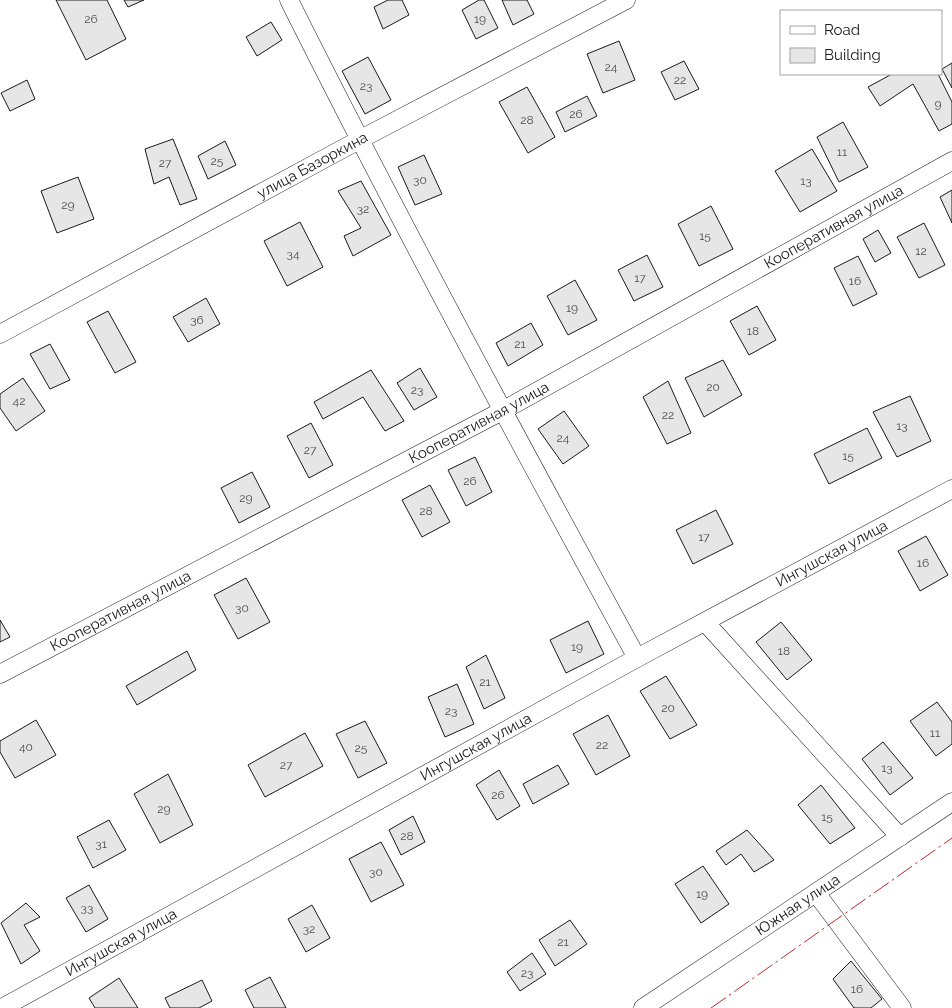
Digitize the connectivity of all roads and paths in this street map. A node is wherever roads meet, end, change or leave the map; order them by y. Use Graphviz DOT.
graph roads {
  1 [pos="289,0"];
  2 [pos="626,0"];
  3 [pos="359,140"];
  4 [pos="952,161"];
  5 [pos="0,334"];
  6 [pos="502,412"];
  7 [pos="952,489"];
  8 [pos="705,622"];
  9 [pos="637,658"];
  10 [pos="0,674"];
  11 [pos="952,802"];
  12 [pos="900,837"];
  13 [pos="816,893"];
  14 [pos="2,1008"];
  15 [pos="643,1008"];
  16 [pos="902,1008"];
  1 -- 3 [label="street"];
  2 -- 3 [label="street, улица Базоркина"];
  3 -- 5 [label="street, улица Базоркина"];
  3 -- 6 [label="street"];
  4 -- 6 [label="street, Кооперативная улица"];
  6 -- 9 [label="street"];
  6 -- 10 [label="street, Кооперативная улица"];
  7 -- 8 [label="street, Ингушская улица"];
  8 -- 9 [label="street, Ингушская улица"];
  8 -- 12 [label="street"];
  9 -- 14 [label="street, Ингушская улица"];
  11 -- 12 [label="street, Южная улица"];
  12 -- 13 [label="street, Южная улица"];
  13 -- 15 [label="street, Южная улица"];
  13 -- 16 [label="street"];
}
